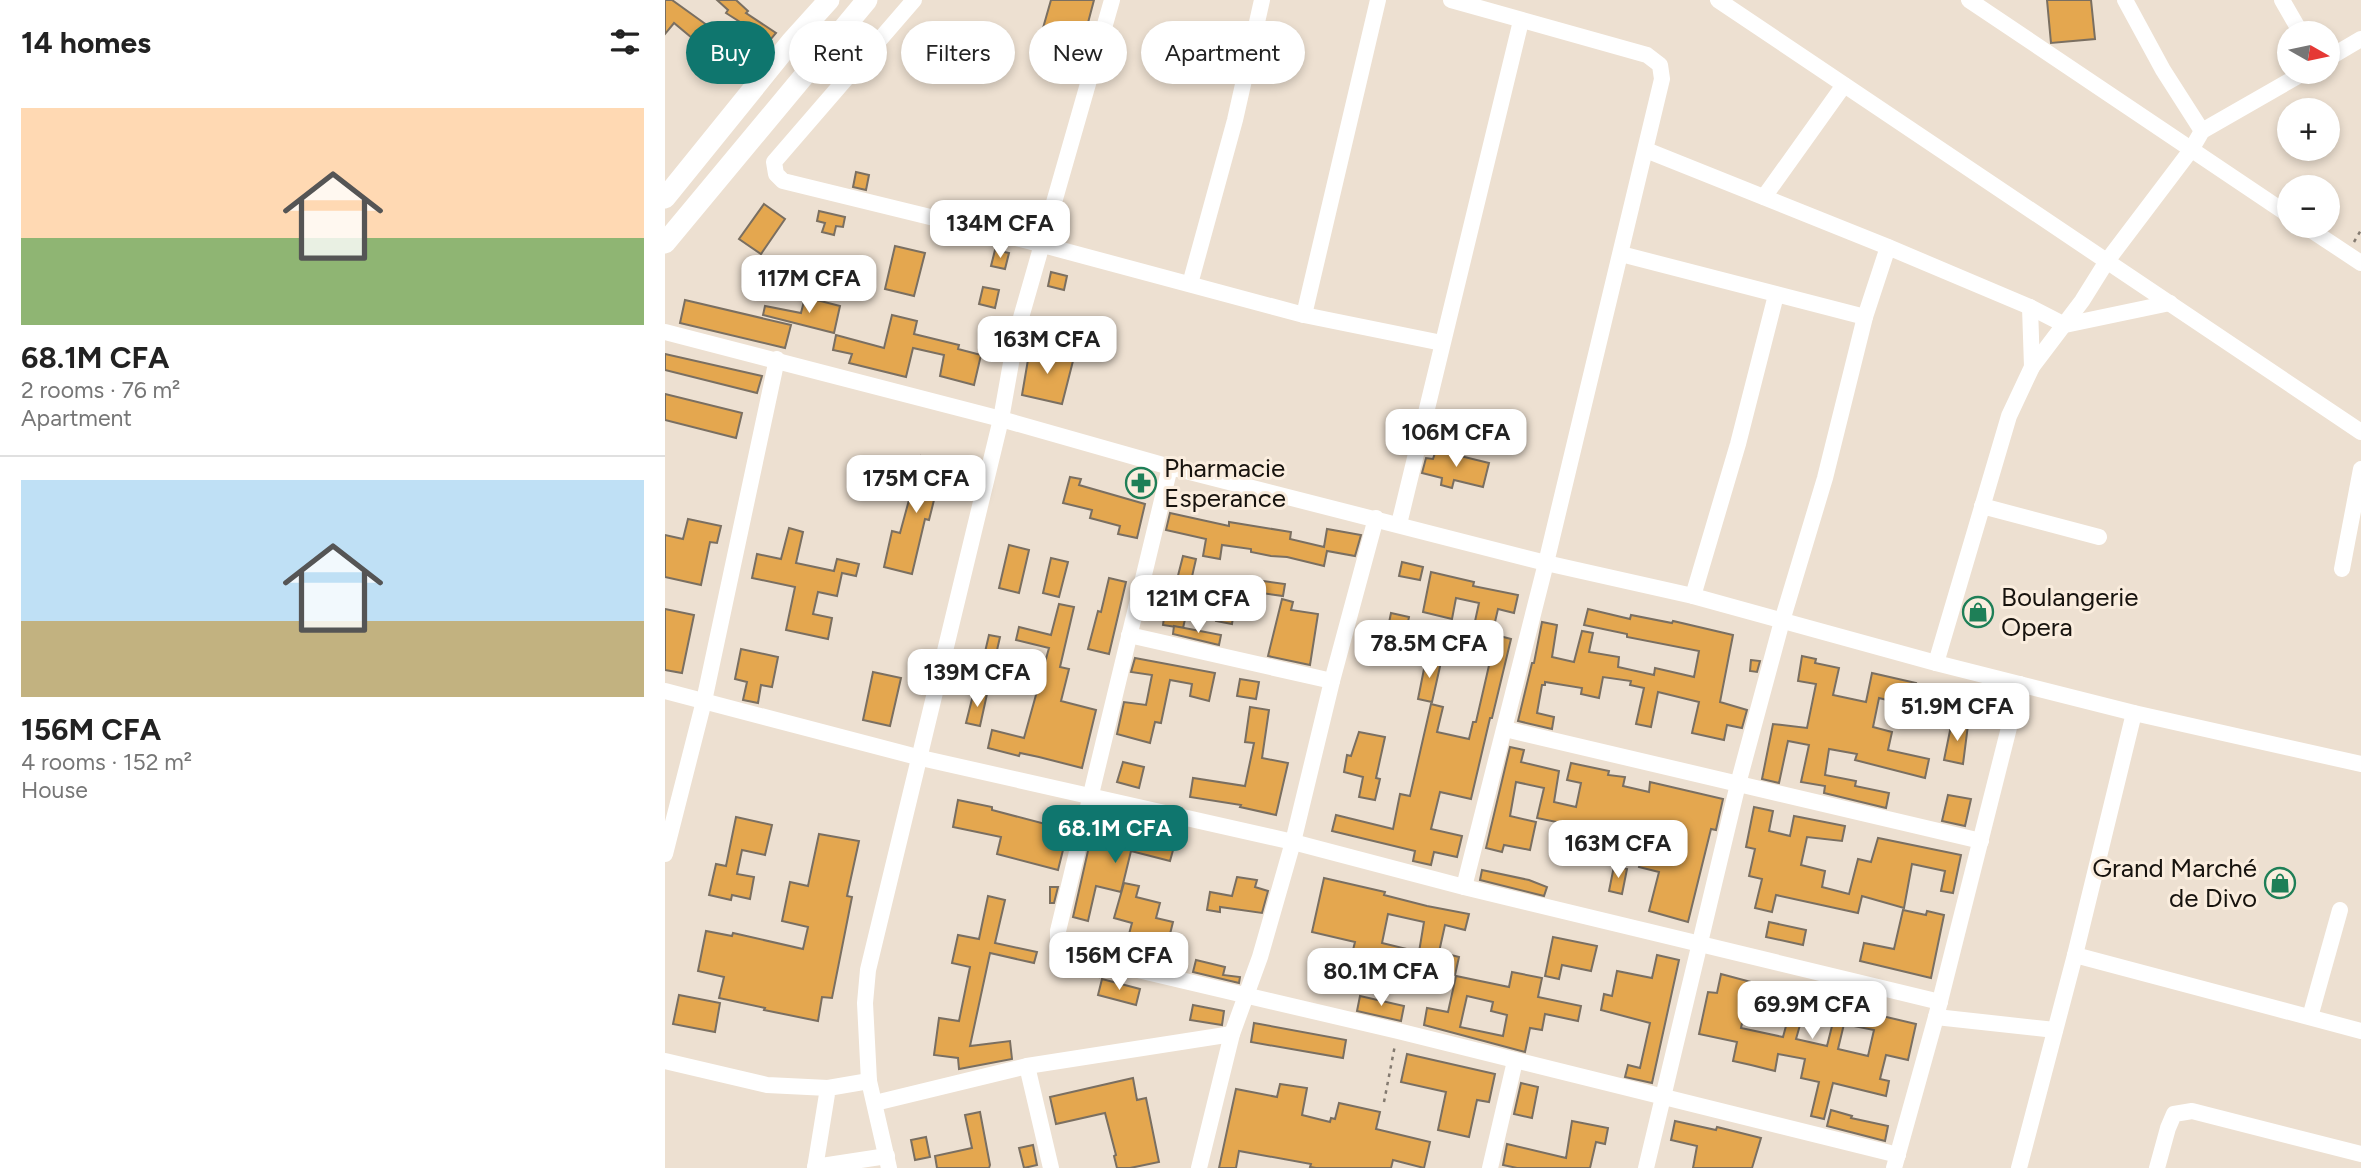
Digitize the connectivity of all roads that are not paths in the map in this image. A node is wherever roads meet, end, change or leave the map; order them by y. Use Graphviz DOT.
graph roads {
  1 [pos="829,0"];
  2 [pos="867,0"];
  3 [pos="914,0"];
  4 [pos="1112,0"];
  5 [pos="1262,0"];
  6 [pos="1378,0"];
  7 [pos="1451,0"];
  8 [pos="1718,0"];
  9 [pos="1969,0"];
  10 [pos="2125,0"];
  11 [pos="2282,0"];
  12 [pos="1521,21"];
  13 [pos="2294,21"];
  14 [pos="2361,40"];
  15 [pos="2340,52"];
  16 [pos="2284,84"];
  17 [pos="1845,85"];
  18 [pos="2202,131"];
  19 [pos="1646,150"];
  20 [pos="2191,150"];
  21 [pos="1764,197"];
  22 [pos="665,198"];
  23 [pos="2277,207"];
  24 [pos="2323,238"];
  25 [pos="665,243"];
  26 [pos="1042,245"];
  27 [pos="1888,247"];
  28 [pos="1621,254"];
  29 [pos="2107,261"];
  30 [pos="2361,263"];
  31 [pos="1190,284"];
  32 [pos="1776,295"];
  33 [pos="2170,303"];
  34 [pos="2030,307"];
  35 [pos="1304,315"];
  36 [pos="1865,317"];
  37 [pos="2065,325"];
  38 [pos="665,332"];
  39 [pos="1442,343"];
  40 [pos="778,359"];
  41 [pos="2032,367"];
  42 [pos="1001,419"];
  43 [pos="2361,432"];
  44 [pos="1170,467"];
  45 [pos="2361,469"];
  46 [pos="1982,506"];
  47 [pos="1376,518"];
  48 [pos="1399,524"];
  49 [pos="2099,537"];
  50 [pos="1546,563"];
  51 [pos="2342,569"];
  52 [pos="1693,596"];
  53 [pos="1782,621"];
  54 [pos="1129,635"];
  55 [pos="1936,663"];
  56 [pos="1332,681"];
  57 [pos="2020,684"];
  58 [pos="665,691"];
  59 [pos="704,701"];
  60 [pos="2134,713"];
  61 [pos="1505,729"];
  62 [pos="921,758"];
  63 [pos="2361,764"];
  64 [pos="1738,784"];
  65 [pos="1092,796"];
  66 [pos="1981,841"];
  67 [pos="1293,842"];
  68 [pos="665,854"];
  69 [pos="1464,887"];
  70 [pos="2340,910"];
  71 [pos="1699,944"];
  72 [pos="2075,955"];
  73 [pos="1246,997"];
  74 [pos="1938,1010"];
  75 [pos="2310,1017"];
  76 [pos="2055,1030"];
  77 [pos="2361,1031"];
  78 [pos="1232,1034"];
  79 [pos="665,1061"];
  80 [pos="1515,1061"];
  81 [pos="1027,1066"];
  82 [pos="869,1081"];
  83 [pos="828,1088"];
  84 [pos="1663,1097"];
  85 [pos="875,1103"];
  86 [pos="2361,1154"];
  87 [pos="888,1162"];
  88 [pos="1896,1162"];
  89 [pos="815,1167"];
  90 [pos="1051,1168"];
  91 [pos="1199,1168"];
  92 [pos="1490,1168"];
  93 [pos="1646,1168"];
  94 [pos="2019,1168"];
  95 [pos="2157,1168"];
  1 -- 22 [label="main road"];
  2 -- 25 [label="main road"];
  3 -- 26 [label="street"];
  4 -- 26 [label="street"];
  5 -- 31 [label="street"];
  6 -- 35 [label="street"];
  7 -- 12 [label="street"];
  8 -- 17 [label="street"];
  9 -- 20 [label="street"];
  10 -- 18 [label="street"];
  11 -- 13 [label="street"];
  12 -- 19 [label="street"];
  12 -- 39 [label="street"];
  14 -- 15 [label="street"];
  16 -- 18 [label="street"];
  17 -- 21 [label="street"];
  17 -- 29 [label="street"];
  18 -- 20 [label="street"];
  19 -- 21 [label="street"];
  19 -- 28 [label="street"];
  20 -- 23 [label="street"];
  20 -- 29 [label="street"];
  21 -- 27 [label="street"];
  24 -- 30 [label="street"];
  26 -- 31 [label="street"];
  26 -- 42 [label="street"];
  27 -- 34 [label="street"];
  27 -- 36 [label="street"];
  28 -- 32 [label="street"];
  28 -- 50 [label="street"];
  29 -- 33 [label="street"];
  29 -- 37 [label="street"];
  31 -- 35 [label="street"];
  32 -- 36 [label="street"];
  32 -- 52 [label="street"];
  33 -- 37 [label="street"];
  33 -- 43 [label="street"];
  34 -- 37 [label="street"];
  34 -- 41 [label="street"];
  35 -- 39 [label="street"];
  36 -- 53 [label="street"];
  37 -- 41 [label="street"];
  38 -- 40 [label="street"];
  39 -- 48 [label="street"];
  40 -- 42 [label="street"];
  40 -- 59 [label="street"];
  41 -- 46 [label="street"];
  42 -- 44 [label="street"];
  42 -- 62 [label="street"];
  44 -- 47 [label="street"];
  44 -- 54 [label="street"];
  45 -- 51 [label="street"];
  46 -- 49 [label="street"];
  46 -- 55 [label="street"];
  47 -- 48 [label="street"];
  47 -- 56 [label="street"];
  48 -- 50 [label="street"];
  50 -- 52 [label="street"];
  50 -- 61 [label="street"];
  52 -- 53 [label="street"];
  53 -- 55 [label="street"];
  53 -- 64 [label="street"];
  54 -- 56 [label="street"];
  54 -- 65 [label="street"];
  55 -- 57 [label="street"];
  56 -- 67 [label="street"];
  57 -- 60 [label="street"];
  57 -- 66 [label="street"];
  58 -- 59 [label="street"];
  59 -- 62 [label="street"];
  59 -- 68 [label="street"];
  60 -- 63 [label="street"];
  60 -- 72 [label="street"];
  61 -- 64 [label="street"];
  61 -- 69 [label="street"];
  62 -- 65 [label="street"];
  62 -- 82 [label="street"];
  64 -- 66 [label="street"];
  64 -- 71 [label="street"];
  65 -- 67 [label="street"];
  65 -- 73 [label="street"];
  66 -- 74 [label="street"];
  67 -- 69 [label="street"];
  67 -- 73 [label="street"];
  69 -- 71 [label="street"];
  70 -- 75 [label="street"];
  71 -- 74 [label="street"];
  71 -- 84 [label="street"];
  72 -- 75 [label="street"];
  72 -- 76 [label="street"];
  73 -- 78 [label="street"];
  73 -- 80 [label="street"];
  74 -- 76 [label="street"];
  74 -- 88 [label="street"];
  75 -- 77 [label="street"];
  76 -- 94 [label="street"];
  78 -- 81 [label="street"];
  78 -- 91 [label="street"];
  79 -- 83 [label="street"];
  80 -- 84 [label="street"];
  80 -- 92 [label="street"];
  81 -- 85 [label="street"];
  81 -- 90 [label="street"];
  82 -- 83 [label="street"];
  82 -- 85 [label="street"];
  83 -- 89 [label="street"];
  84 -- 88 [label="street"];
  84 -- 93 [label="street"];
  85 -- 87 [label="street"];
  86 -- 95 [label="street"];
  87 -- 89 [label="street"];
}
